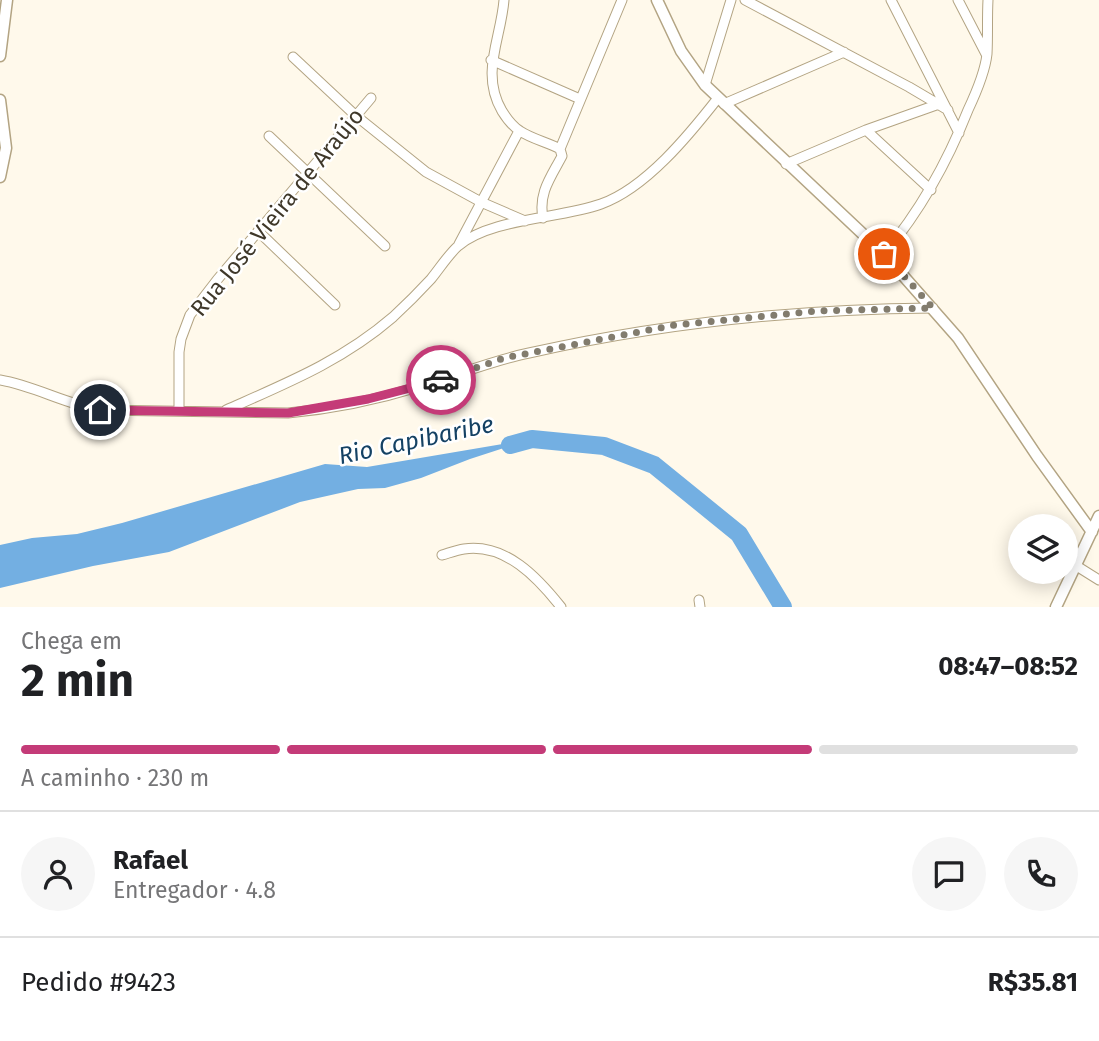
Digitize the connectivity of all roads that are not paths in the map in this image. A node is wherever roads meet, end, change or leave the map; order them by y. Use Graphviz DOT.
graph roads {
  1 [pos="7,0"];
  2 [pos="504,0"];
  3 [pos="622,0"];
  4 [pos="657,0"];
  5 [pos="731,0"];
  6 [pos="745,0"];
  7 [pos="891,0"];
  8 [pos="958,0"];
  9 [pos="988,0"];
  10 [pos="844,52"];
  11 [pos="987,55"];
  12 [pos="0,56"];
  13 [pos="293,57"];
  14 [pos="491,60"];
  15 [pos="705,85"];
  16 [pos="371,98"];
  17 [pos="580,99"];
  18 [pos="0,100"];
  19 [pos="721,101"];
  20 [pos="939,104"];
  21 [pos="948,110"];
  22 [pos="355,115"];
  23 [pos="866,130"];
  24 [pos="519,131"];
  25 [pos="959,133"];
  26 [pos="269,136"];
  27 [pos="560,149"];
  28 [pos="786,164"];
  29 [pos="309,174"];
  30 [pos="0,177"];
  31 [pos="931,190"];
  32 [pos="481,202"];
  33 [pos="543,218"];
  34 [pos="526,222"];
  35 [pos="258,231"];
  36 [pos="386,246"];
  37 [pos="458,246"];
  38 [pos="884,254"];
  39 [pos="335,305"];
  40 [pos="933,308"];
  41 [pos="0,380"];
  42 [pos="179,411"];
  43 [pos="225,411"];
  44 [pos="1099,516"];
  45 [pos="1091,533"];
  46 [pos="442,555"];
  47 [pos="1078,559"];
  48 [pos="1078,567"];
  49 [pos="1099,580"];
  50 [pos="1066,584"];
  51 [pos="561,607"];
  52 [pos="1056,607"];
  1 -- 12 [label="street"];
  2 -- 14 [label="street"];
  3 -- 17 [label="street"];
  4 -- 15 [label="street"];
  5 -- 15 [label="street"];
  6 -- 10 [label="street"];
  7 -- 21 [label="street"];
  8 -- 11 [label="street"];
  9 -- 11 [label="street"];
  10 -- 19 [label="street"];
  10 -- 20 [label="street"];
  11 -- 25 [label="street"];
  13 -- 22 [label="street"];
  14 -- 17 [label="street"];
  14 -- 24 [label="street"];
  15 -- 19 [label="street"];
  16 -- 22 [label="street, Rua José Vieira de Araújo"];
  17 -- 27 [label="street"];
  18 -- 30 [label="street"];
  19 -- 28 [label="street"];
  19 -- 33 [label="street"];
  20 -- 21 [label="street"];
  20 -- 23 [label="street"];
  21 -- 25 [label="street"];
  22 -- 29 [label="street, Rua José Vieira de Araújo"];
  22 -- 32 [label="street"];
  23 -- 28 [label="street"];
  23 -- 31 [label="street"];
  24 -- 27 [label="street"];
  24 -- 32 [label="street"];
  25 -- 31 [label="street"];
  26 -- 29 [label="street"];
  27 -- 33 [label="street"];
  28 -- 38 [label="street"];
  29 -- 35 [label="street, Rua José Vieira de Araújo"];
  29 -- 36 [label="street"];
  31 -- 38 [label="street"];
  32 -- 34 [label="street"];
  32 -- 37 [label="street"];
  33 -- 34 [label="street"];
  34 -- 37 [label="street"];
  35 -- 39 [label="street"];
  35 -- 42 [label="street, Rua José Vieira de Araújo"];
  37 -- 43 [label="street"];
  38 -- 40 [label="street"];
  40 -- 43 [label="street"];
  40 -- 45 [label="street"];
  41 -- 42 [label="street"];
  42 -- 43 [label="street"];
  44 -- 45 [label="street"];
  45 -- 47 [label="street"];
  46 -- 51 [label="street"];
  48 -- 49 [label="street"];
  50 -- 52 [label="street"];
}
